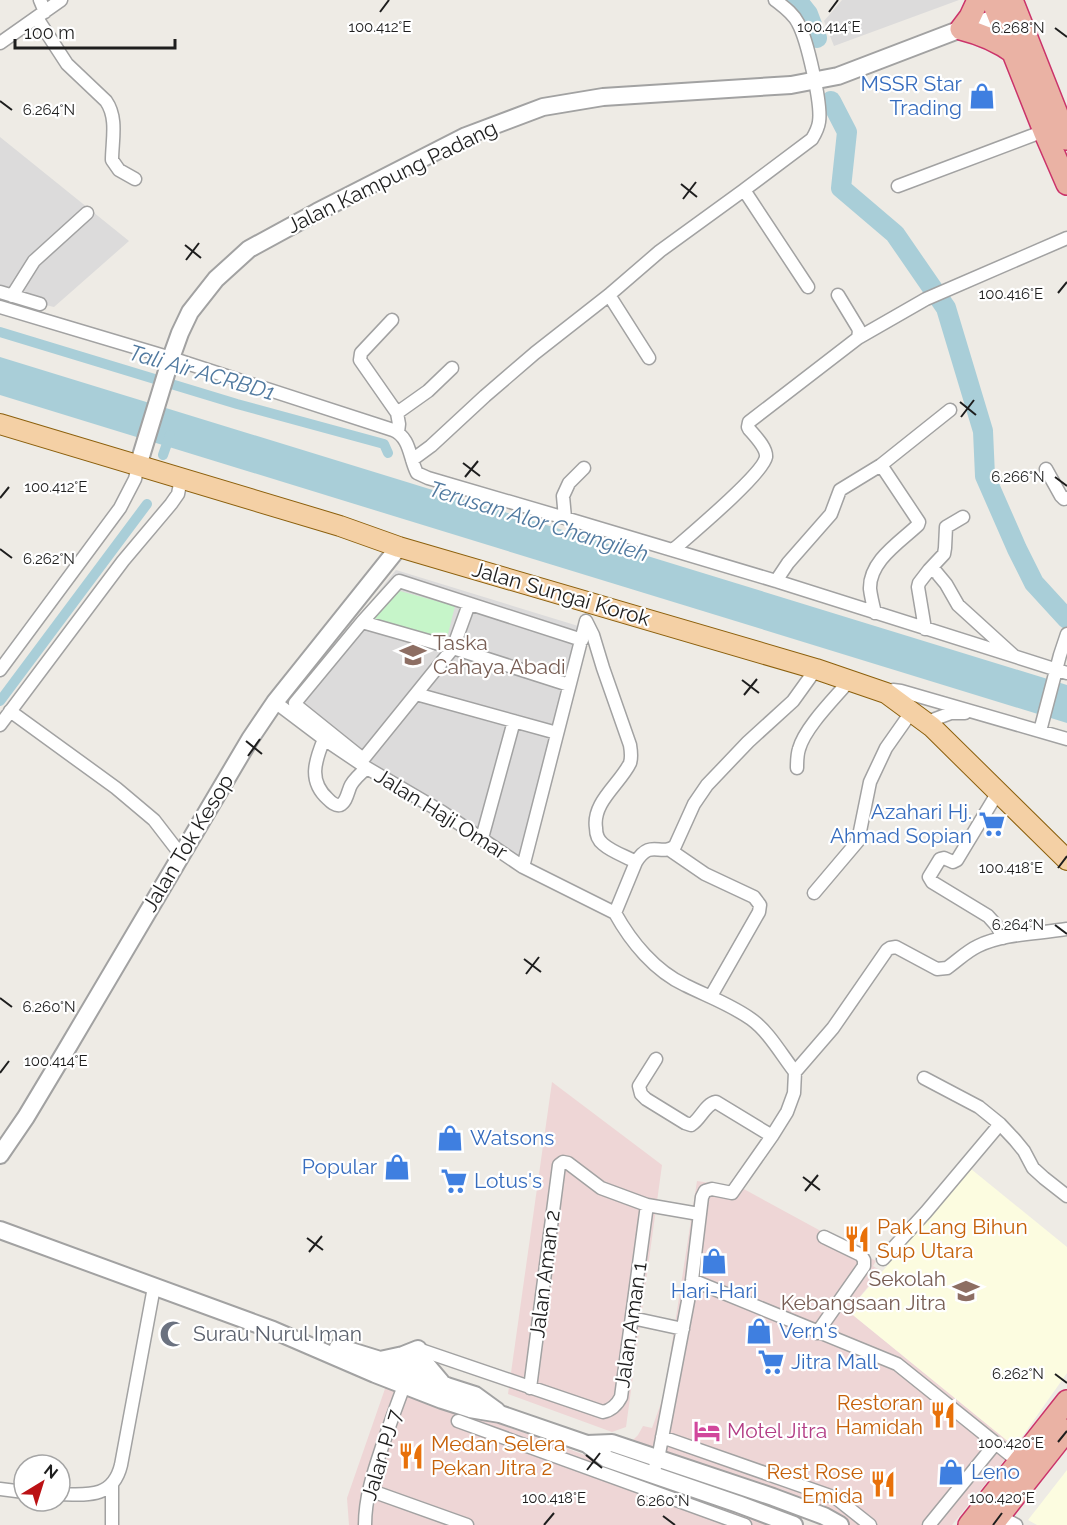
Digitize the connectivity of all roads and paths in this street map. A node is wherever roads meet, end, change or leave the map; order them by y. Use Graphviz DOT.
graph roads {
  1 [pos="40,0"];
  2 [pos="62,0"];
  3 [pos="776,0"];
  4 [pos="978,0"];
  5 [pos="1005,7"];
  6 [pos="41,15"];
  7 [pos="962,29"];
  8 [pos="0,44"];
  9 [pos="1014,53"];
  10 [pos="815,81"];
  11 [pos="1044,131"];
  12 [pos="1067,139"];
  13 [pos="135,178"];
  14 [pos="1067,184"];
  15 [pos="898,186"];
  16 [pos="744,190"];
  17 [pos="87,213"];
  18 [pos="1067,238"];
  19 [pos="808,287"];
  20 [pos="6,294"];
  21 [pos="609,295"];
  22 [pos="838,295"];
  23 [pos="40,304"];
  24 [pos="0,308"];
  25 [pos="392,320"];
  26 [pos="858,338"];
  27 [pos="649,358"];
  28 [pos="169,363"];
  29 [pos="452,368"];
  30 [pos="950,410"];
  31 [pos="396,412"];
  32 [pos="0,424"];
  33 [pos="398,432"];
  34 [pos="140,460"];
  35 [pos="412,460"];
  36 [pos="881,465"];
  37 [pos="584,468"];
  38 [pos="1046,469"];
  39 [pos="181,479"];
  40 [pos="1067,498"];
  41 [pos="963,517"];
  42 [pos="565,518"];
  43 [pos="399,547"];
  44 [pos="673,550"];
  45 [pos="930,570"];
  46 [pos="776,581"];
  47 [pos="469,604"];
  48 [pos="589,612"];
  49 [pos="875,613"];
  50 [pos="362,622"];
  51 [pos="925,629"];
  52 [pos="1067,634"];
  53 [pos="582,640"];
  54 [pos="453,648"];
  55 [pos="1017,658"];
  56 [pos="816,669"];
  57 [pos="0,670"];
  58 [pos="1060,673"];
  59 [pos="850,680"];
  60 [pos="569,685"];
  61 [pos="886,693"];
  62 [pos="416,694"];
  63 [pos="275,702"];
  64 [pos="10,711"];
  65 [pos="975,713"];
  66 [pos="919,717"];
  67 [pos="514,721"];
  68 [pos="0,725"];
  69 [pos="1041,726"];
  70 [pos="557,733"];
  71 [pos="324,739"];
  72 [pos="1067,739"];
  73 [pos="363,763"];
  74 [pos="797,768"];
  75 [pos="998,792"];
  76 [pos="482,838"];
  77 [pos="670,850"];
  78 [pos="181,855"];
  79 [pos="1067,860"];
  80 [pos="636,862"];
  81 [pos="523,867"];
  82 [pos="814,893"];
  83 [pos="615,914"];
  84 [pos="1067,929"];
  85 [pos="1003,938"];
  86 [pos="711,996"];
  87 [pos="656,1059"];
  88 [pos="795,1072"];
  89 [pos="924,1078"];
  90 [pos="1000,1124"];
  91 [pos="772,1136"];
  92 [pos="0,1155"];
  93 [pos="1065,1190"];
  94 [pos="647,1205"];
  95 [pos="699,1214"];
  96 [pos="0,1230"];
  97 [pos="824,1237"];
  98 [pos="883,1259"];
  99 [pos="692,1280"];
  100 [pos="154,1287"];
  101 [pos="632,1317"];
  102 [pos="683,1329"];
  103 [pos="273,1330"];
  104 [pos="817,1333"];
  105 [pos="418,1349"];
  106 [pos="380,1360"];
  107 [pos="407,1379"];
  108 [pos="447,1386"];
  109 [pos="530,1388"];
  110 [pos="1067,1401"];
  111 [pos="500,1414"];
  112 [pos="458,1421"];
  113 [pos="1067,1430"];
  114 [pos="662,1437"];
  115 [pos="995,1444"];
  116 [pos="1019,1462"];
  117 [pos="655,1467"];
  118 [pos="112,1485"];
  119 [pos="369,1490"];
  120 [pos="72,1495"];
  121 [pos="1002,1522"];
  122 [pos="455,1523"];
  123 [pos="112,1525"];
  124 [pos="365,1525"];
  125 [pos="467,1525"];
  126 [pos="745,1525"];
  127 [pos="795,1525"];
  128 [pos="840,1525"];
  129 [pos="870,1525"];
  130 [pos="929,1525"];
  131 [pos="969,1525"];
  1 -- 6 [label="street"];
  2 -- 6 [label="street"];
  3 -- 10 [label="street"];
  4 -- 7 [label="highway"];
  5 -- 7 [label="street, Jalan Kampung Padang"];
  5 -- 9 [label="highway"];
  5 -- 12 [label="highway"];
  6 -- 8 [label="street"];
  6 -- 13 [label="street"];
  7 -- 9 [label="highway"];
  7 -- 10 [label="street, Jalan Kampung Padang"];
  9 -- 11 [label="highway"];
  10 -- 16 [label="street"];
  10 -- 28 [label="street, Jalan Kampung Padang"];
  11 -- 14 [label="highway"];
  11 -- 15 [label="street"];
  16 -- 19 [label="street"];
  16 -- 21 [label="street"];
  17 -- 20 [label="street"];
  18 -- 26 [label="street"];
  20 -- 23 [label="street"];
  21 -- 27 [label="street"];
  21 -- 35 [label="street"];
  22 -- 26 [label="street"];
  24 -- 28 [label="street"];
  25 -- 31 [label="street"];
  26 -- 44 [label="street"];
  28 -- 33 [label="street"];
  28 -- 34 [label="street, Jalan Kampung Padang"];
  29 -- 31 [label="street"];
  30 -- 36 [label="street"];
  31 -- 33 [label="street"];
  32 -- 34 [label="main road, Jalan Sungai Korok"];
  33 -- 35 [label="street"];
  34 -- 39 [label="main road, Jalan Sungai Korok"];
  34 -- 57 [label="street"];
  35 -- 42 [label="street"];
  36 -- 46 [label="street"];
  36 -- 49 [label="street"];
  37 -- 42 [label="street"];
  38 -- 40 [label="street"];
  39 -- 43 [label="main road, Jalan Sungai Korok"];
  39 -- 64 [label="street"];
  41 -- 45 [label="street"];
  42 -- 44 [label="street"];
  43 -- 48 [label="main road, Jalan Sungai Korok"];
  43 -- 63 [label="street, Jalan Tok Kesop"];
  44 -- 46 [label="street"];
  45 -- 51 [label="street"];
  45 -- 55 [label="street"];
  46 -- 49 [label="street"];
  47 -- 50 [label="street"];
  47 -- 53 [label="street"];
  47 -- 54 [label="street"];
  48 -- 53 [label="street"];
  48 -- 56 [label="main road, Jalan Sungai Korok"];
  48 -- 80 [label="street"];
  49 -- 51 [label="street"];
  50 -- 54 [label="street"];
  50 -- 73 [label="street"];
  51 -- 55 [label="street"];
  52 -- 58 [label="street"];
  53 -- 60 [label="street"];
  54 -- 60 [label="street"];
  54 -- 62 [label="street"];
  55 -- 58 [label="street"];
  56 -- 59 [label="main road, Jalan Sungai Korok"];
  56 -- 77 [label="street"];
  58 -- 69 [label="street"];
  59 -- 61 [label="main road, Jalan Sungai Korok"];
  59 -- 74 [label="street"];
  60 -- 70 [label="street"];
  61 -- 65 [label="street"];
  61 -- 66 [label="main road, Jalan Sungai Korok"];
  62 -- 67 [label="street"];
  62 -- 73 [label="street"];
  63 -- 71 [label="street, Jalan Haji Omar"];
  63 -- 78 [label="street, Jalan Tok Kesop"];
  64 -- 68 [label="street"];
  64 -- 78 [label="street"];
  65 -- 66 [label="street"];
  65 -- 69 [label="street"];
  66 -- 75 [label="main road, Jalan Sungai Korok"];
  66 -- 82 [label="street"];
  67 -- 70 [label="street"];
  67 -- 76 [label="street"];
  69 -- 72 [label="street"];
  70 -- 81 [label="street"];
  71 -- 73 [label="street, Jalan Haji Omar"];
  71 -- 73 [label="street"];
  73 -- 76 [label="street, Jalan Haji Omar"];
  75 -- 79 [label="main road, Jalan Sungai Korok"];
  75 -- 85 [label="street"];
  76 -- 81 [label="street, Jalan Haji Omar"];
  77 -- 80 [label="street"];
  77 -- 86 [label="street"];
  78 -- 92 [label="street, Jalan Tok Kesop"];
  80 -- 83 [label="street"];
  81 -- 83 [label="street, Jalan Haji Omar"];
  83 -- 86 [label="street"];
  84 -- 85 [label="street"];
  85 -- 88 [label="street"];
  86 -- 88 [label="street"];
  87 -- 91 [label="street"];
  88 -- 91 [label="street"];
  89 -- 90 [label="street"];
  90 -- 93 [label="street"];
  90 -- 98 [label="street"];
  91 -- 95 [label="street"];
  94 -- 95 [label="street"];
  94 -- 101 [label="street, Jalan Aman 1"];
  94 -- 109 [label="street, Jalan Aman 2"];
  95 -- 99 [label="street"];
  96 -- 100 [label="street"];
  97 -- 104 [label="street"];
  99 -- 102 [label="street"];
  99 -- 104 [label="street"];
  100 -- 103 [label="street"];
  100 -- 118 [label="street"];
  101 -- 102 [label="street"];
  101 -- 109 [label="street, Jalan Aman 1"];
  102 -- 114 [label="street"];
  103 -- 106 [label="street"];
  103 -- 107 [label="street"];
  104 -- 115 [label="street"];
  105 -- 106 [label="street"];
  105 -- 107 [label="street, Jalan PJ 7"];
  105 -- 108 [label="street"];
  105 -- 109 [label="street, Jalan Aman 1"];
  106 -- 107 [label="street"];
  107 -- 108 [label="street"];
  107 -- 111 [label="street"];
  107 -- 119 [label="street, Jalan PJ 7"];
  108 -- 111 [label="street"];
  110 -- 116 [label="highway"];
  111 -- 117 [label="street"];
  112 -- 126 [label="street"];
  113 -- 121 [label="highway"];
  114 -- 117 [label="street"];
  114 -- 129 [label="street"];
  115 -- 116 [label="street"];
  115 -- 130 [label="street"];
  116 -- 131 [label="highway"];
  117 -- 127 [label="street"];
  117 -- 128 [label="street"];
  118 -- 120 [label="street"];
  118 -- 123 [label="street"];
  119 -- 122 [label="street"];
  119 -- 124 [label="street, Jalan PJ 7"];
  122 -- 125 [label="street"];
}
